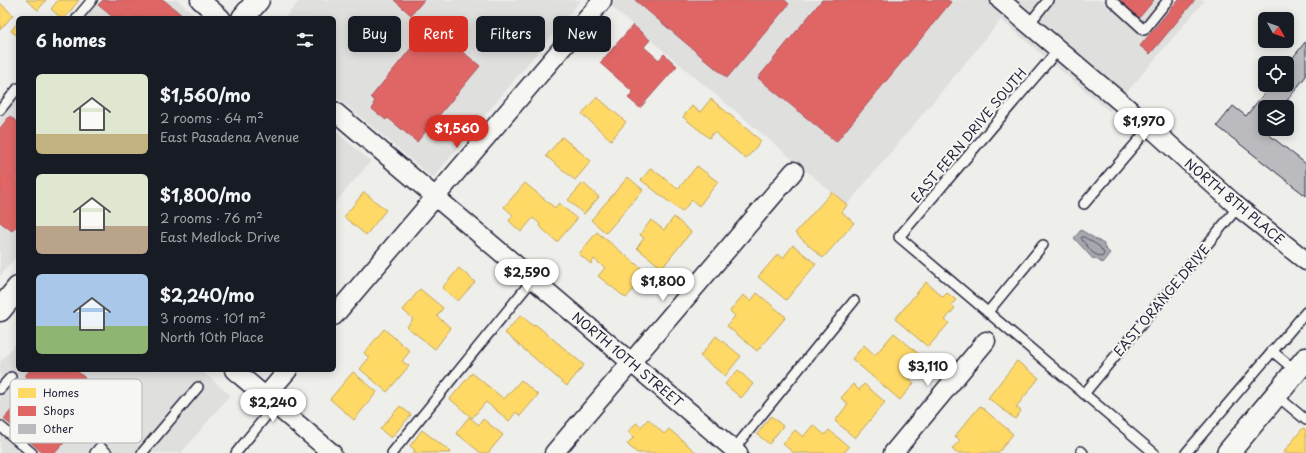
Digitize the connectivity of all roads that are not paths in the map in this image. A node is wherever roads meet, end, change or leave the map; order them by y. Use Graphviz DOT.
graph roads {
  1 [pos="92,0"];
  2 [pos="200,0"];
  3 [pos="258,0"];
  4 [pos="1000,0"];
  5 [pos="1048,0"];
  6 [pos="1111,0"];
  7 [pos="1168,0"];
  8 [pos="602,1"];
  9 [pos="79,16"];
  10 [pos="219,16"];
  11 [pos="245,16"];
  12 [pos="1029,24"];
  13 [pos="1058,50"];
  14 [pos="16,90"];
  15 [pos="0,110"];
  16 [pos="336,113"];
  17 [pos="1150,128"];
  18 [pos="794,171"];
  19 [pos="436,197"];
  20 [pos="1084,204"];
  21 [pos="1238,207"];
  22 [pos="1043,245"];
  23 [pos="1306,261"];
  24 [pos="533,279"];
  25 [pos="16,290"];
  26 [pos="854,301"];
  27 [pos="0,310"];
  28 [pos="988,312"];
  29 [pos="1306,312"];
  30 [pos="336,314"];
  31 [pos="986,341"];
  32 [pos="1272,351"];
  33 [pos="632,362"];
  34 [pos="1301,365"];
  35 [pos="236,372"];
  36 [pos="287,372"];
  37 [pos="11,377"];
  38 [pos="198,387"];
  39 [pos="0,389"];
  40 [pos="1084,394"];
  41 [pos="1276,395"];
  42 [pos="270,401"];
  43 [pos="1306,420"];
  44 [pos="0,426"];
  45 [pos="10,434"];
  46 [pos="20,443"];
  47 [pos="736,451"];
  48 [pos="32,453"];
  49 [pos="95,453"];
  50 [pos="107,453"];
  51 [pos="142,453"];
  52 [pos="236,453"];
  53 [pos="332,453"];
  54 [pos="392,453"];
  55 [pos="554,453"];
  56 [pos="893,453"];
  57 [pos="1154,453"];
  58 [pos="1186,453"];
  59 [pos="1228,453"];
  1 -- 9 [label="lane"];
  2 -- 10 [label="street"];
  3 -- 11 [label="street"];
  4 -- 12 [label="street, NORTH 8TH PLACE"];
  5 -- 12 [label="lane"];
  6 -- 7 [label="lane"];
  8 -- 19 [label="street"];
  12 -- 13 [label="street, NORTH 8TH PLACE"];
  13 -- 17 [label="street, NORTH 8TH PLACE"];
  13 -- 28 [label="lane, EAST FERN DRIVE SOUTH"];
  14 -- 15 [label="lane"];
  16 -- 19 [label="street, NORTH 10TH STREET"];
  17 -- 20 [label="lane"];
  17 -- 21 [label="street, NORTH 8TH PLACE"];
  18 -- 33 [label="street"];
  19 -- 24 [label="street, NORTH 10TH STREET"];
  19 -- 30 [label="street"];
  21 -- 23 [label="street, NORTH 8TH PLACE"];
  21 -- 40 [label="lane, EAST ORANGE DRIVE"];
  22 -- 28 [label="lane"];
  24 -- 33 [label="street, NORTH 10TH STREET"];
  24 -- 54 [label="lane"];
  25 -- 27 [label="street"];
  26 -- 47 [label="lane"];
  28 -- 40 [label="lane"];
  29 -- 32 [label="lane"];
  31 -- 56 [label="street"];
  32 -- 34 [label="lane"];
  32 -- 58 [label="lane"];
  33 -- 47 [label="street, NORTH 10TH STREET"];
  33 -- 55 [label="street"];
  34 -- 41 [label="street"];
  35 -- 42 [label="street"];
  36 -- 42 [label="street"];
  37 -- 39 [label="lane"];
  38 -- 51 [label="lane"];
  40 -- 57 [label="lane"];
  41 -- 43 [label="lane"];
  41 -- 59 [label="street"];
  42 -- 52 [label="lane"];
  42 -- 53 [label="street"];
  44 -- 45 [label="lane"];
  46 -- 48 [label="lane"];
  49 -- 50 [label="lane"];
}
